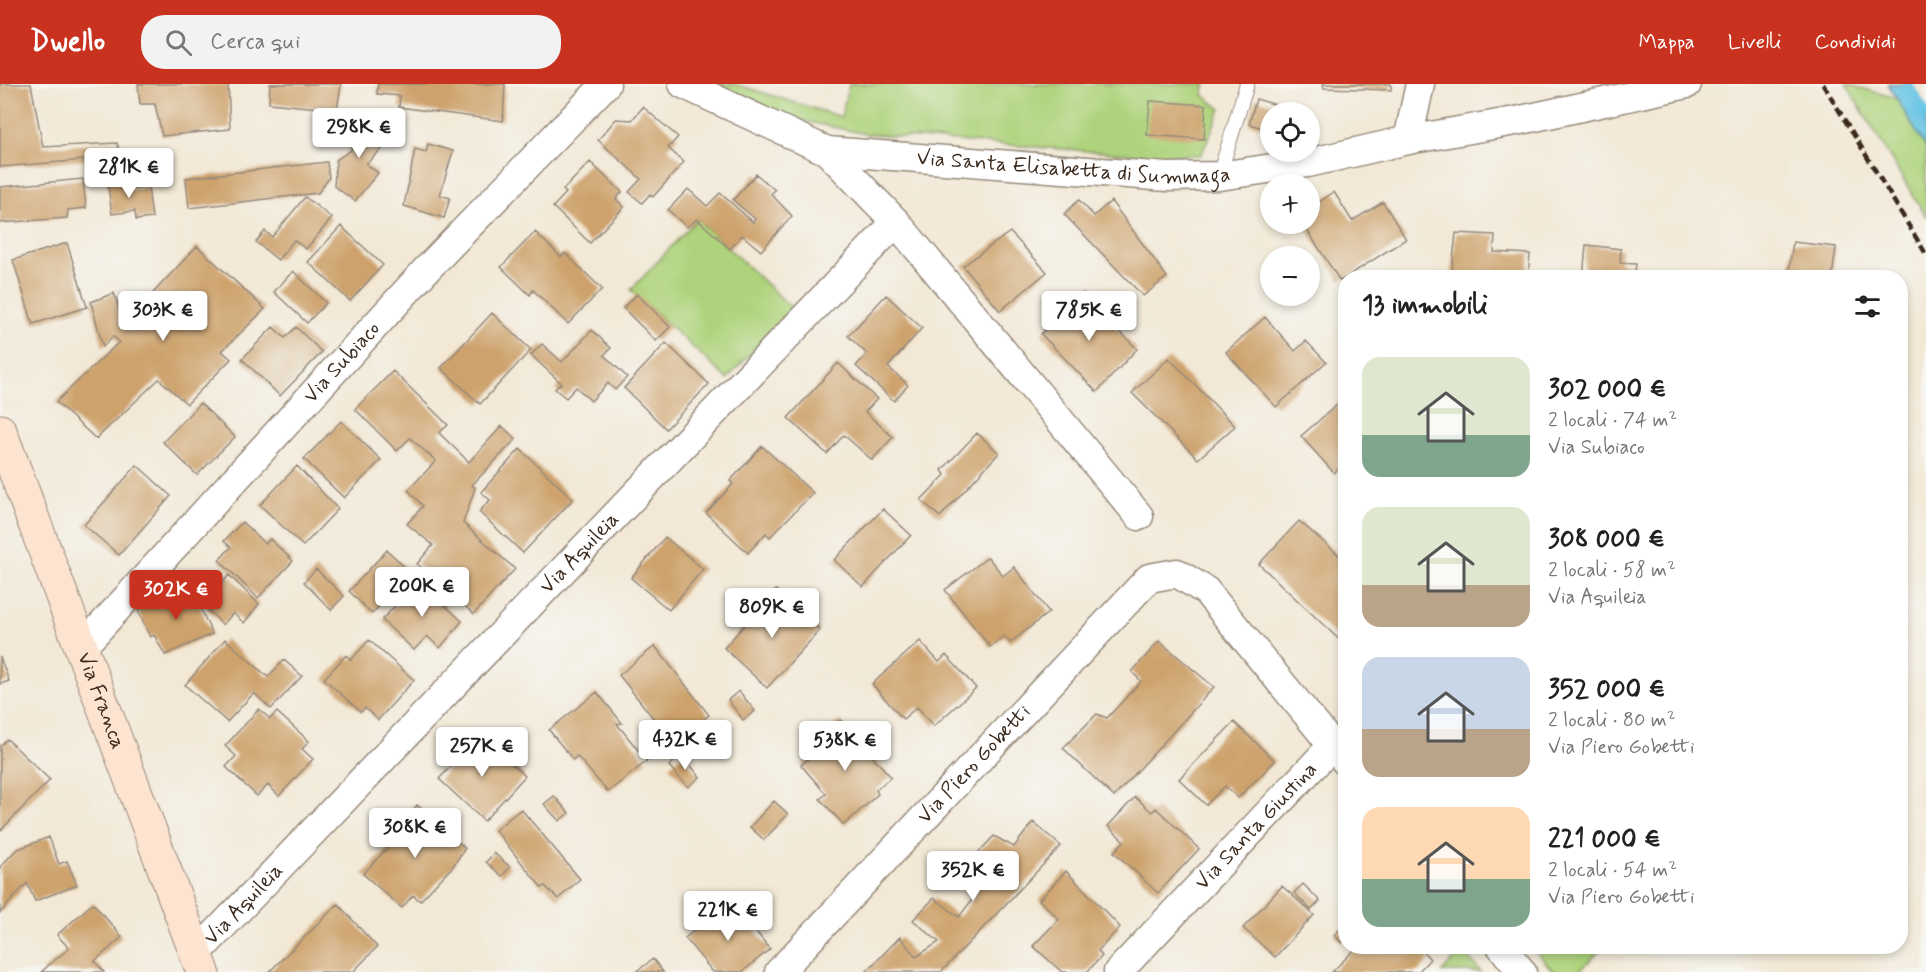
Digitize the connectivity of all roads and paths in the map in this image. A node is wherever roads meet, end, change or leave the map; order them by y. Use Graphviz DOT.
graph roads {
  1 [pos="606,84"];
  2 [pos="683,84"];
  3 [pos="1247,84"];
  4 [pos="1420,84"];
  5 [pos="1687,84"];
  6 [pos="1408,140"];
  7 [pos="827,151"];
  8 [pos="1219,176"];
  9 [pos="896,222"];
  10 [pos="0,430"];
  11 [pos="1139,516"];
  12 [pos="1177,573"];
  13 [pos="83,646"];
  14 [pos="1338,753"];
  15 [pos="1338,755"];
  16 [pos="1507,954"];
  17 [pos="199,963"];
  18 [pos="779,972"];
  19 [pos="1118,972"];
  20 [pos="1522,972"];
  1 -- 13 [label="street, Via Subiaco"];
  2 -- 7 [label="street, Via Santa Elisabetta di Summaga"];
  3 -- 8 [label="lane"];
  4 -- 6 [label="street"];
  5 -- 6 [label="street, Via Santa Elisabetta di Summaga"];
  6 -- 8 [label="street, Via Santa Elisabetta di Summaga"];
  7 -- 8 [label="street, Via Santa Elisabetta di Summaga"];
  7 -- 9 [label="street"];
  9 -- 11 [label="street"];
  9 -- 17 [label="street, Via Aquileia"];
  10 -- 13 [label="street, Via Franca"];
  12 -- 14 [label="street, Via Santa Giustina"];
  12 -- 18 [label="street, Via Piero Gobetti"];
  13 -- 17 [label="street, Via Franca"];
  15 -- 19 [label="street, Via Santa Giustina"];
  16 -- 20 [label="street"];
}
